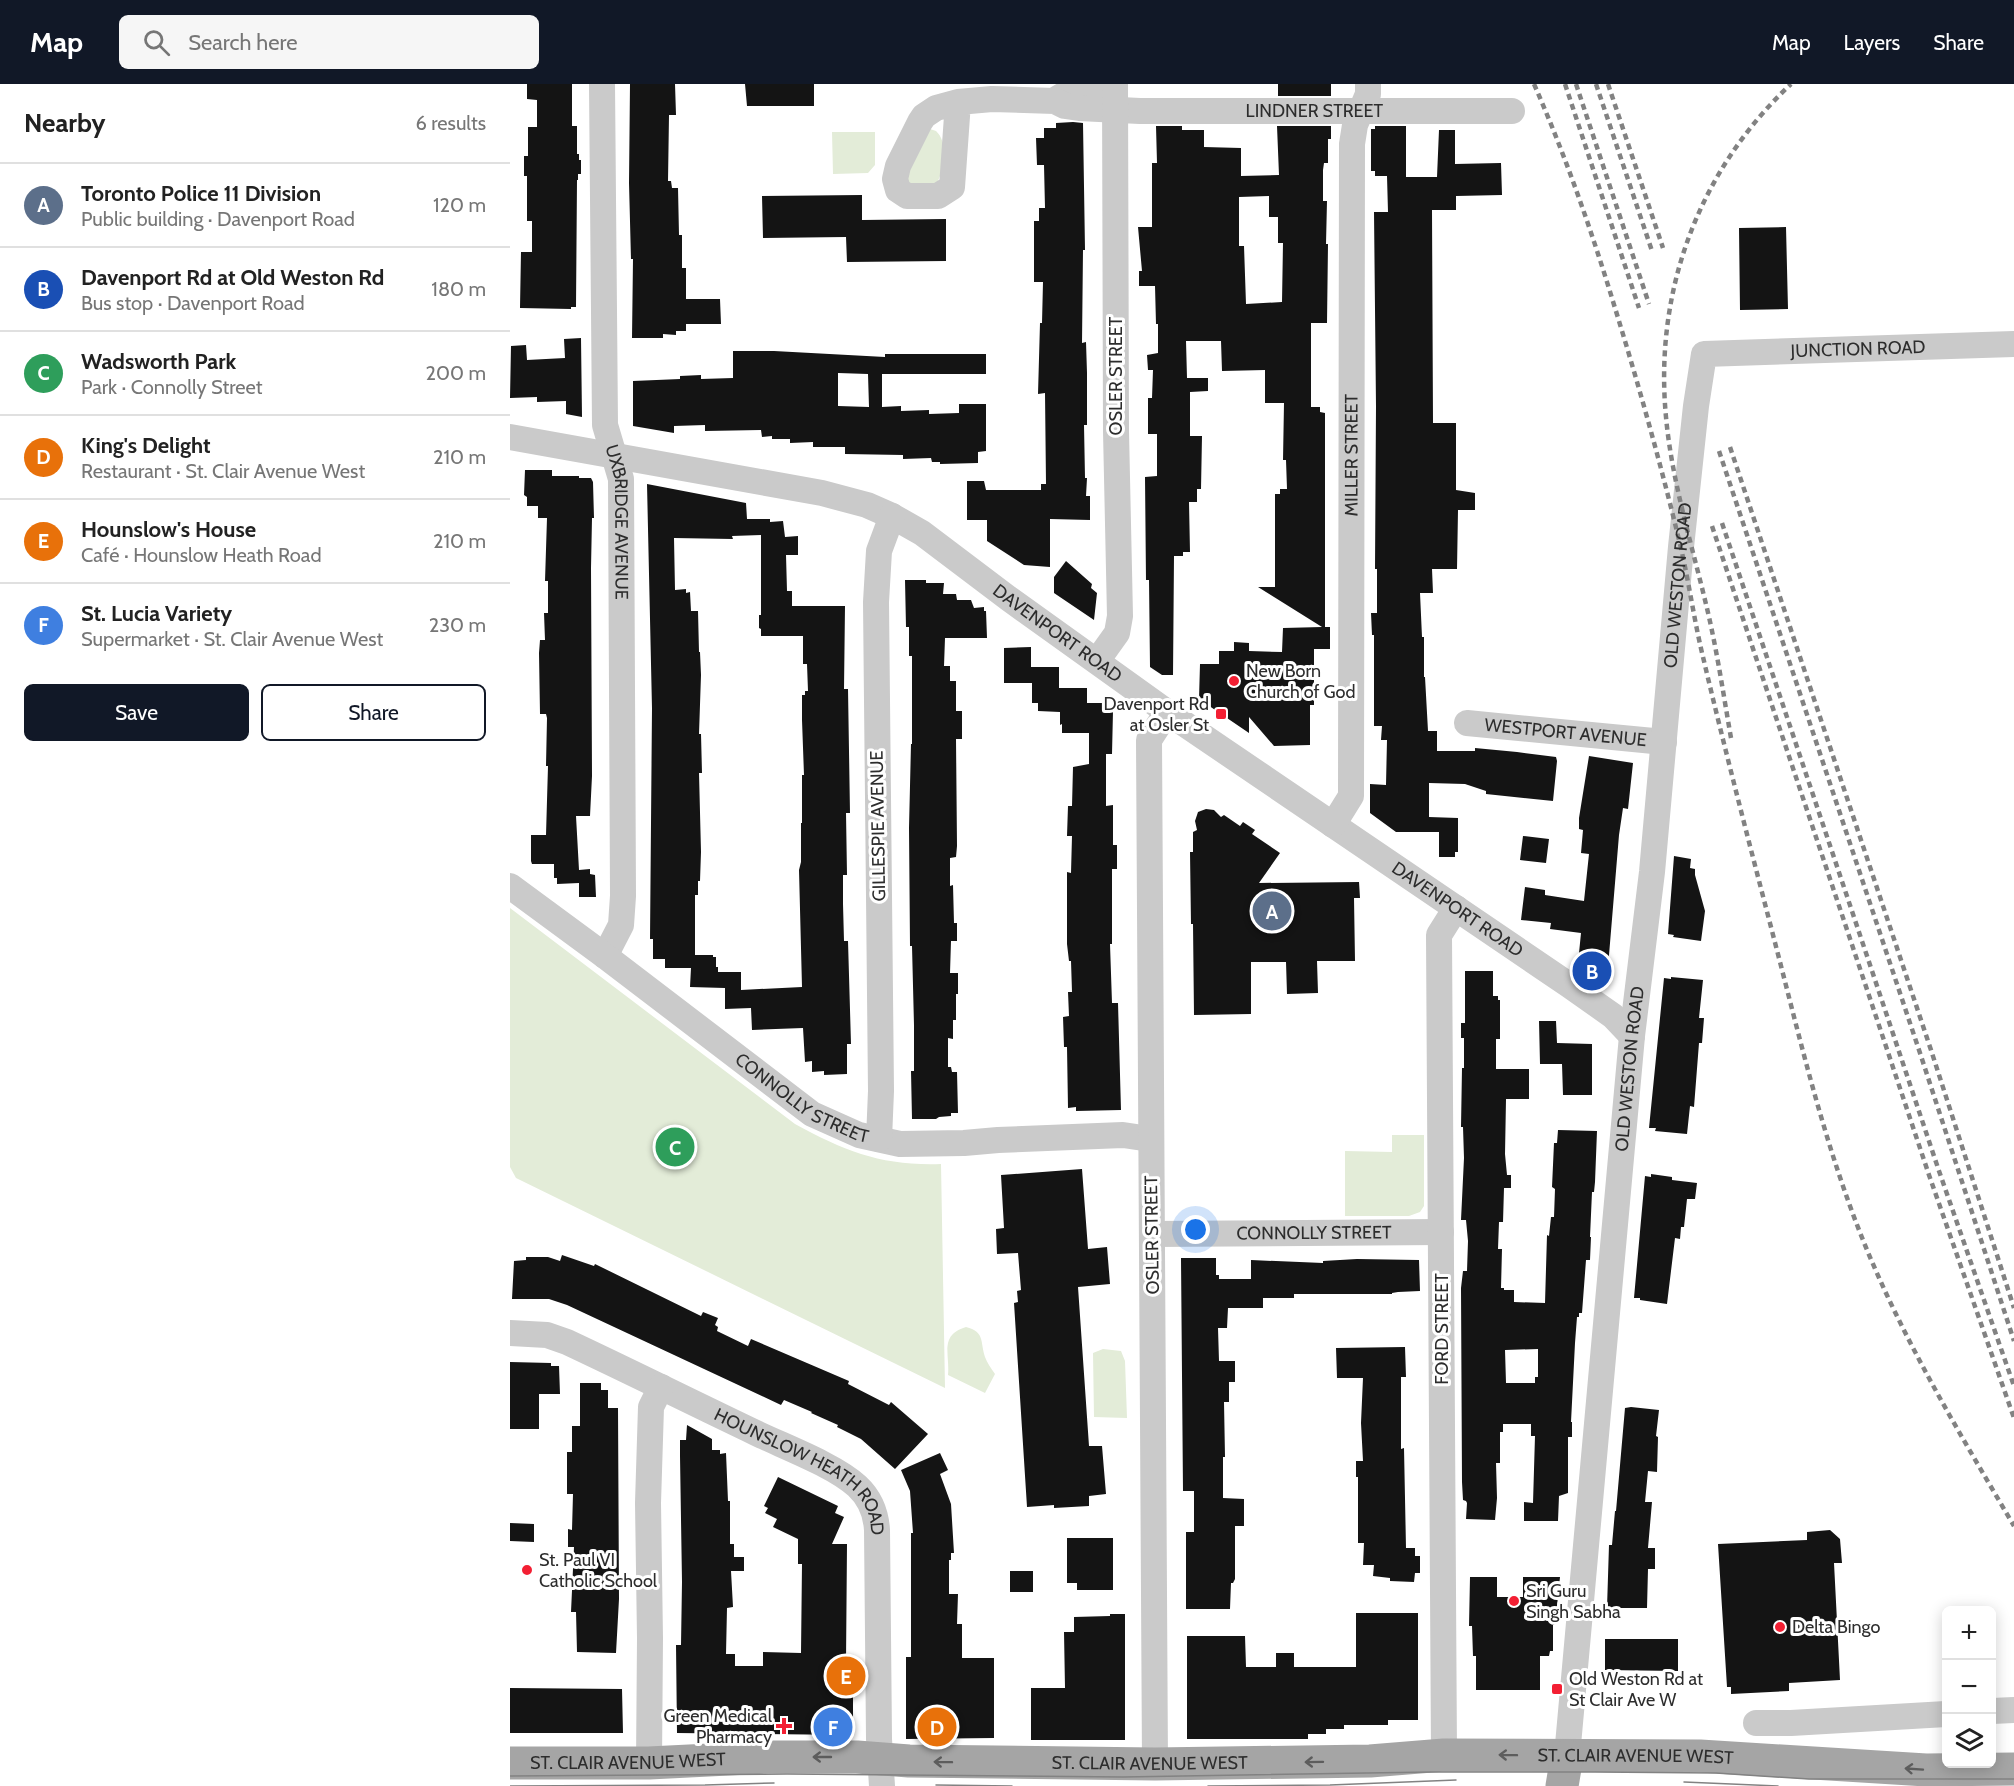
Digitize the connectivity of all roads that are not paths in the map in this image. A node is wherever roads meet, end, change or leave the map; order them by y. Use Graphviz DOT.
graph roads {
  1 [pos="602,84"];
  2 [pos="1368,84"];
  3 [pos="1115,95"];
  4 [pos="958,102"];
  5 [pos="1361,110"];
  6 [pos="1512,111"];
  7 [pos="2014,344"];
  8 [pos="1704,354"];
  9 [pos="510,437"];
  10 [pos="616,456"];
  11 [pos="892,516"];
  12 [pos="1097,661"];
  13 [pos="1167,712"];
  14 [pos="1467,723"];
  15 [pos="1664,742"];
  16 [pos="1333,825"];
  17 [pos="510,886"];
  18 [pos="1456,908"];
  19 [pos="605,956"];
  20 [pos="1632,1036"];
  21 [pos="879,1139"];
  22 [pos="1150,1139"];
  23 [pos="1441,1232"];
  24 [pos="1152,1234"];
  25 [pos="510,1333"];
  26 [pos="661,1387"];
  27 [pos="2014,1710"];
  28 [pos="1996,1711"];
  29 [pos="1942,1714"];
  30 [pos="1756,1723"];
  31 [pos="1791,1723"];
  32 [pos="1444,1755"];
  33 [pos="1790,1761"];
  34 [pos="510,1763"];
  35 [pos="649,1763"];
  36 [pos="1155,1764"];
  37 [pos="2014,1769"];
  38 [pos="1565,1771"];
  39 [pos="881,1772"];
  1 -- 10 [label="street, UXBRIDGE AVENUE"];
  2 -- 5 [label="street, MILLER STREET"];
  3 -- 4 [label="street, LINDNER STREET"];
  3 -- 5 [label="street, LINDNER STREET"];
  3 -- 12 [label="street, OSLER STREET"];
  5 -- 6 [label="street, LINDNER STREET"];
  5 -- 16 [label="street, MILLER STREET"];
  7 -- 8 [label="street, JUNCTION ROAD"];
  8 -- 15 [label="street, OLD WESTON ROAD"];
  9 -- 10 [label="street, DAVENPORT ROAD"];
  10 -- 11 [label="street, DAVENPORT ROAD"];
  10 -- 19 [label="street, UXBRIDGE AVENUE"];
  11 -- 12 [label="street, DAVENPORT ROAD"];
  11 -- 21 [label="street, GILLESPIE AVENUE"];
  12 -- 13 [label="street, DAVENPORT ROAD"];
  13 -- 16 [label="street, DAVENPORT ROAD"];
  13 -- 22 [label="street, OSLER STREET"];
  14 -- 15 [label="street, WESTPORT AVENUE"];
  15 -- 20 [label="street, OLD WESTON ROAD"];
  16 -- 18 [label="street, DAVENPORT ROAD"];
  17 -- 19 [label="street, CONNOLLY STREET"];
  18 -- 20 [label="street, DAVENPORT ROAD"];
  18 -- 23 [label="street, FORD STREET"];
  19 -- 21 [label="street, CONNOLLY STREET"];
  20 -- 38 [label="street, OLD WESTON ROAD"];
  21 -- 22 [label="street, CONNOLLY STREET"];
  22 -- 24 [label="street, OSLER STREET"];
  23 -- 24 [label="street, CONNOLLY STREET"];
  23 -- 32 [label="street, FORD STREET"];
  24 -- 36 [label="street, OSLER STREET"];
  25 -- 26 [label="street, HOUNSLOW HEATH ROAD"];
  26 -- 35 [label="street"];
  26 -- 39 [label="street, HOUNSLOW HEATH ROAD"];
  27 -- 28 [label="street"];
  29 -- 31 [label="street"];
  30 -- 31 [label="street"];
  31 -- 33 [label="street"];
  32 -- 36 [label="main road, ST. CLAIR AVENUE WEST, one-way"];
  38 -- 32 [label="main road, ST. CLAIR AVENUE WEST, one-way"];
  37 -- 33 [label="main road, ST. CLAIR AVENUE WEST, one-way"];
  33 -- 38 [label="main road, ST. CLAIR AVENUE WEST"];
  34 -- 35 [label="main road, ST. CLAIR AVENUE WEST"];
  39 -- 35 [label="main road, ST. CLAIR AVENUE WEST, one-way"];
  36 -- 39 [label="main road, ST. CLAIR AVENUE WEST, one-way"];
}
